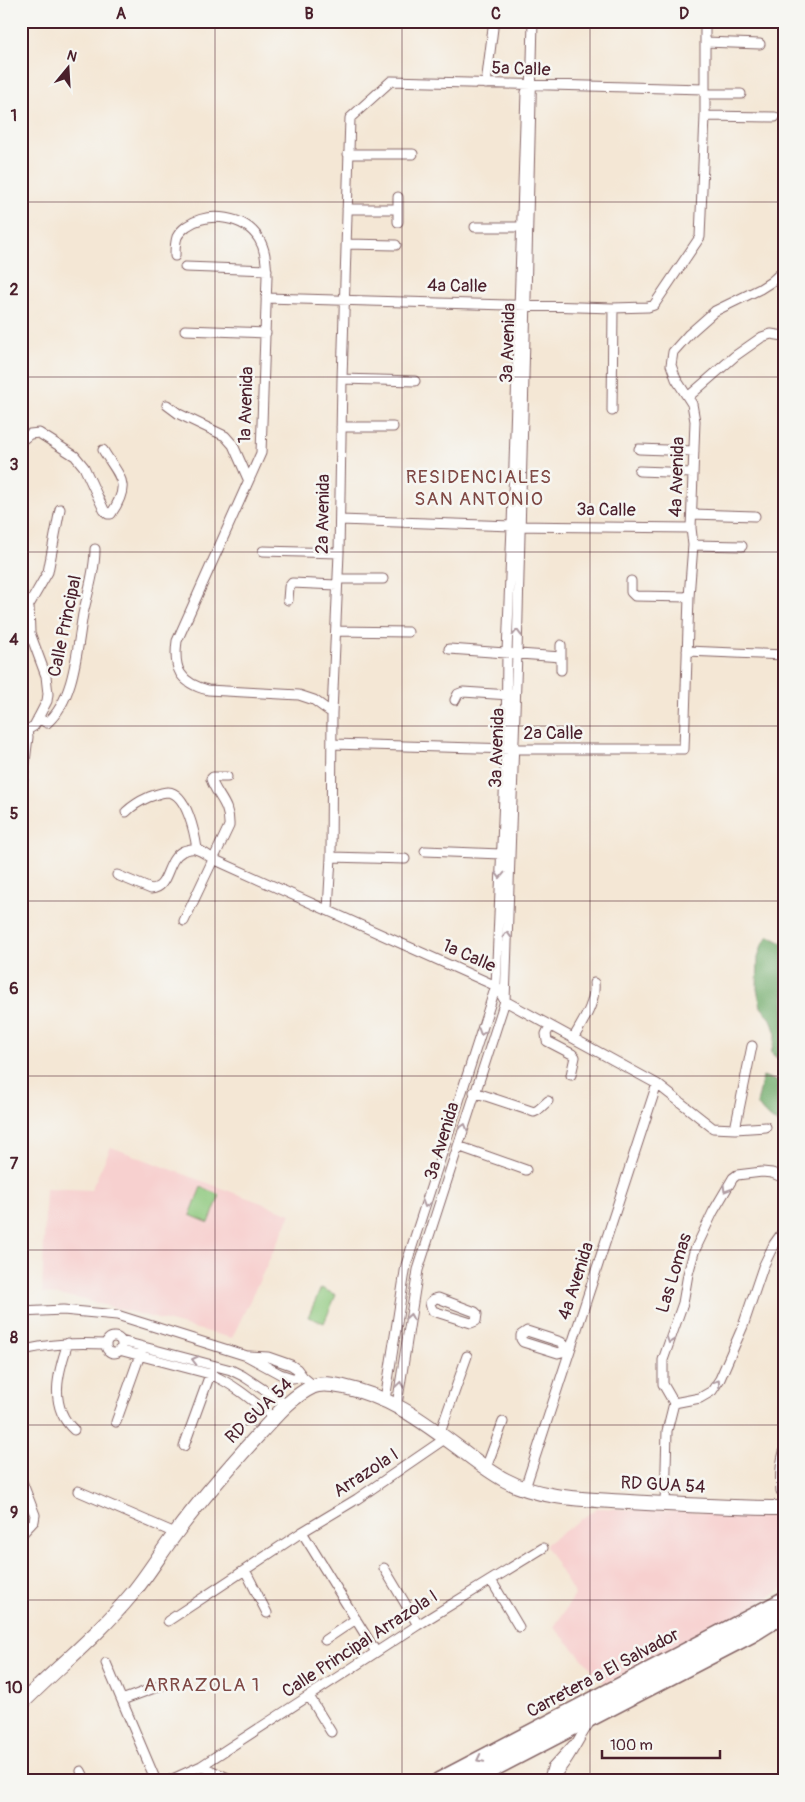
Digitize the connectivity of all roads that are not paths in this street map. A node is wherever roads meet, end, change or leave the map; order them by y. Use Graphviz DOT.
graph roads {
  1 [pos="533,21"];
  2 [pos="705,21"];
  3 [pos="493,28"];
  4 [pos="705,42"];
  5 [pos="760,44"];
  6 [pos="530,82"];
  7 [pos="486,84"];
  8 [pos="705,92"];
  9 [pos="741,94"];
  10 [pos="704,116"];
  11 [pos="774,117"];
  12 [pos="350,118"];
  13 [pos="348,154"];
  14 [pos="413,154"];
  15 [pos="398,197"];
  16 [pos="398,208"];
  17 [pos="347,209"];
  18 [pos="398,222"];
  19 [pos="475,227"];
  20 [pos="520,227"];
  21 [pos="347,244"];
  22 [pos="396,245"];
  23 [pos="175,256"];
  24 [pos="185,267"];
  25 [pos="267,270"];
  26 [pos="784,270"];
  27 [pos="266,298"];
  28 [pos="345,300"];
  29 [pos="523,304"];
  30 [pos="613,308"];
  31 [pos="185,330"];
  32 [pos="266,333"];
  33 [pos="784,336"];
  34 [pos="342,379"];
  35 [pos="415,381"];
  36 [pos="688,397"];
  37 [pos="167,405"];
  38 [pos="612,411"];
  39 [pos="341,427"];
  40 [pos="393,427"];
  41 [pos="21,441"];
  42 [pos="639,449"];
  43 [pos="104,450"];
  44 [pos="694,451"];
  45 [pos="639,472"];
  46 [pos="693,473"];
  47 [pos="248,479"];
  48 [pos="60,509"];
  49 [pos="692,514"];
  50 [pos="755,516"];
  51 [pos="340,520"];
  52 [pos="516,525"];
  53 [pos="691,528"];
  54 [pos="693,545"];
  55 [pos="742,546"];
  56 [pos="95,549"];
  57 [pos="263,551"];
  58 [pos="339,553"];
  59 [pos="383,579"];
  60 [pos="631,581"];
  61 [pos="337,582"];
  62 [pos="513,596"];
  63 [pos="689,597"];
  64 [pos="288,600"];
  65 [pos="25,603"];
  66 [pos="337,631"];
  67 [pos="408,632"];
  68 [pos="561,645"];
  69 [pos="449,649"];
  70 [pos="687,650"];
  71 [pos="507,652"];
  72 [pos="516,653"];
  73 [pos="784,655"];
  74 [pos="561,657"];
  75 [pos="561,670"];
  76 [pos="511,695"];
  77 [pos="455,700"];
  78 [pos="332,713"];
  79 [pos="38,718"];
  80 [pos="24,728"];
  81 [pos="332,744"];
  82 [pos="509,749"];
  83 [pos="684,749"];
  84 [pos="227,777"];
  85 [pos="21,794"];
  86 [pos="126,812"];
  87 [pos="197,849"];
  88 [pos="425,852"];
  89 [pos="501,854"];
  90 [pos="331,857"];
  91 [pos="213,859"];
  92 [pos="405,859"];
  93 [pos="117,875"];
  94 [pos="328,910"];
  95 [pos="184,921"];
  96 [pos="502,962"];
  97 [pos="594,984"];
  98 [pos="496,986"];
  99 [pos="505,1001"];
  100 [pos="550,1026"];
  101 [pos="574,1038"];
  102 [pos="752,1046"];
  103 [pos="571,1075"];
  104 [pos="658,1084"];
  105 [pos="474,1092"];
  106 [pos="548,1101"];
  107 [pos="766,1127"];
  108 [pos="736,1129"];
  109 [pos="458,1146"];
  110 [pos="526,1170"];
  111 [pos="784,1178"];
  112 [pos="784,1230"];
  113 [pos="412,1298"];
  114 [pos="430,1303"];
  115 [pos="21,1312"];
  116 [pos="68,1343"];
  117 [pos="21,1351"];
  118 [pos="141,1351"];
  119 [pos="467,1356"];
  120 [pos="214,1365"];
  121 [pos="210,1374"];
  122 [pos="314,1386"];
  123 [pos="391,1402"];
  124 [pos="674,1403"];
  125 [pos="287,1405"];
  126 [pos="274,1418"];
  127 [pos="116,1422"];
  128 [pos="503,1422"];
  129 [pos="74,1430"];
  130 [pos="443,1436"];
  131 [pos="542,1437"];
  132 [pos="184,1446"];
  133 [pos="784,1452"];
  134 [pos="486,1468"];
  135 [pos="21,1479"];
  136 [pos="525,1488"];
  137 [pos="78,1491"];
  138 [pos="784,1493"];
  139 [pos="566,1497"];
  140 [pos="665,1504"];
  141 [pos="784,1508"];
  142 [pos="302,1532"];
  143 [pos="175,1533"];
  144 [pos="21,1535"];
  145 [pos="543,1548"];
  146 [pos="384,1568"];
  147 [pos="245,1570"];
  148 [pos="490,1580"];
  149 [pos="784,1594"];
  150 [pos="784,1600"];
  151 [pos="267,1613"];
  152 [pos="784,1614"];
  153 [pos="356,1619"];
  154 [pos="784,1619"];
  155 [pos="168,1621"];
  156 [pos="418,1625"];
  157 [pos="519,1627"];
  158 [pos="748,1628"];
  159 [pos="324,1640"];
  160 [pos="693,1648"];
  161 [pos="718,1650"];
  162 [pos="376,1652"];
  163 [pos="106,1663"];
  164 [pos="164,1684"];
  165 [pos="309,1696"];
  166 [pos="122,1700"];
  167 [pos="21,1704"];
  168 [pos="611,1707"];
  169 [pos="592,1709"];
  170 [pos="574,1711"];
  171 [pos="331,1732"];
  172 [pos="508,1761"];
  173 [pos="201,1766"];
  174 [pos="82,1771"];
  175 [pos="86,1781"];
  176 [pos="156,1781"];
  177 [pos="168,1781"];
  178 [pos="235,1781"];
  179 [pos="439,1781"];
  180 [pos="469,1781"];
  181 [pos="549,1781"];
  1 -- 6 [label="street, 3a Avenida"];
  2 -- 4 [label="street"];
  3 -- 7 [label="street"];
  4 -- 5 [label="street"];
  4 -- 8 [label="street"];
  6 -- 7 [label="street, 5a Calle"];
  6 -- 8 [label="street, 5a Calle"];
  6 -- 20 [label="street, 3a Avenida"];
  6 -- 29 [label="street, 3a Avenida"];
  7 -- 12 [label="street, 5a Calle"];
  8 -- 9 [label="street, 5a Calle"];
  8 -- 10 [label="street"];
  10 -- 11 [label="street"];
  10 -- 30 [label="street, 4a Calle"];
  12 -- 13 [label="street, 2a Avenida"];
  13 -- 14 [label="street"];
  13 -- 17 [label="street, 2a Avenida"];
  15 -- 16 [label="street"];
  16 -- 17 [label="street"];
  16 -- 18 [label="street"];
  17 -- 21 [label="street, 2a Avenida"];
  19 -- 20 [label="street"];
  20 -- 29 [label="street, 3a Avenida"];
  21 -- 22 [label="street"];
  21 -- 28 [label="street, 2a Avenida"];
  23 -- 25 [label="street, 1a Avenida"];
  24 -- 25 [label="street"];
  25 -- 27 [label="street, 1a Avenida"];
  26 -- 36 [label="street, 4a Avenida"];
  27 -- 28 [label="street, 4a Calle"];
  27 -- 32 [label="street, 1a Avenida"];
  28 -- 29 [label="street, 4a Calle"];
  28 -- 34 [label="street, 2a Avenida"];
  29 -- 30 [label="street, 4a Calle"];
  29 -- 52 [label="street, 3a Avenida"];
  30 -- 38 [label="street"];
  31 -- 32 [label="street"];
  32 -- 47 [label="street, 1a Avenida"];
  33 -- 36 [label="street"];
  34 -- 35 [label="street"];
  34 -- 39 [label="street, 2a Avenida"];
  36 -- 44 [label="street, 4a Avenida"];
  37 -- 47 [label="street"];
  39 -- 40 [label="street"];
  39 -- 51 [label="street, 2a Avenida"];
  41 -- 43 [label="street"];
  42 -- 44 [label="street"];
  44 -- 46 [label="street, 4a Avenida"];
  45 -- 46 [label="street"];
  46 -- 49 [label="street, 4a Avenida"];
  47 -- 78 [label="street, 1a Avenida"];
  48 -- 65 [label="street"];
  49 -- 50 [label="street"];
  49 -- 53 [label="street, 4a Avenida"];
  51 -- 52 [label="street, 3a Calle"];
  51 -- 58 [label="street, 2a Avenida"];
  52 -- 53 [label="street, 3a Calle"];
  52 -- 62 [label="street, 3a Avenida"];
  53 -- 54 [label="street, 4a Avenida"];
  54 -- 55 [label="street"];
  54 -- 63 [label="street, 4a Avenida"];
  56 -- 79 [label="street, Calle Principal"];
  57 -- 58 [label="street"];
  58 -- 61 [label="street, 2a Avenida"];
  59 -- 61 [label="street"];
  60 -- 63 [label="street"];
  61 -- 64 [label="street"];
  61 -- 66 [label="street, 2a Avenida"];
  62 -- 71 [label="street, 3a Avenida"];
  72 -- 62 [label="street, 3a Avenida, one-way"];
  63 -- 70 [label="street, 4a Avenida"];
  65 -- 79 [label="street"];
  66 -- 67 [label="street"];
  66 -- 78 [label="street, 2a Avenida"];
  68 -- 74 [label="street"];
  69 -- 71 [label="street"];
  70 -- 73 [label="street"];
  70 -- 83 [label="street, 4a Avenida"];
  71 -- 72 [label="street"];
  71 -- 76 [label="street, 3a Avenida"];
  72 -- 74 [label="street"];
  72 -- 76 [label="street, 3a Avenida"];
  74 -- 75 [label="street"];
  76 -- 77 [label="street"];
  76 -- 82 [label="street, 3a Avenida"];
  78 -- 81 [label="street, 2a Avenida"];
  79 -- 80 [label="street"];
  80 -- 85 [label="street"];
  81 -- 82 [label="street, 2a Calle"];
  81 -- 90 [label="street, 2a Avenida"];
  82 -- 83 [label="street, 2a Calle"];
  82 -- 89 [label="street, 3a Avenida"];
  96 -- 82 [label="street, 3a Avenida, one-way"];
  84 -- 91 [label="street"];
  86 -- 87 [label="street"];
  87 -- 91 [label="street, 1a Calle"];
  87 -- 93 [label="street"];
  88 -- 89 [label="street"];
  89 -- 96 [label="street, 3a Avenida, one-way"];
  90 -- 92 [label="street"];
  90 -- 94 [label="street, 2a Avenida"];
  91 -- 94 [label="street, 1a Calle"];
  91 -- 95 [label="street"];
  94 -- 98 [label="street, 1a Calle"];
  96 -- 98 [label="street, 3a Avenida"];
  96 -- 99 [label="street, 3a Avenida"];
  97 -- 101 [label="street"];
  98 -- 99 [label="street, 1a Calle"];
  98 -- 123 [label="street, 3a Avenida, one-way"];
  99 -- 100 [label="street, 1a Calle"];
  99 -- 105 [label="street, 3a Avenida"];
  100 -- 101 [label="street, 1a Calle"];
  100 -- 103 [label="street"];
  101 -- 104 [label="street, 1a Calle"];
  102 -- 108 [label="street"];
  104 -- 108 [label="street, 1a Calle"];
  104 -- 131 [label="street, 4a Avenida"];
  105 -- 106 [label="street"];
  109 -- 105 [label="street, 3a Avenida, one-way"];
  107 -- 108 [label="street, 1a Calle"];
  109 -- 110 [label="street"];
  109 -- 113 [label="street, 3a Avenida"];
  111 -- 124 [label="street, Las Lomas, one-way"];
  124 -- 112 [label="street, one-way"];
  113 -- 114 [label="street"];
  123 -- 113 [label="street, 3a Avenida, one-way"];
  114 -- 114 [label="street"];
  115 -- 122 [label="street"];
  116 -- 117 [label="street"];
  116 -- 118 [label="street"];
  116 -- 129 [label="street"];
  120 -- 118 [label="street, one-way"];
  118 -- 121 [label="street"];
  118 -- 127 [label="street"];
  119 -- 130 [label="street"];
  120 -- 121 [label="street"];
  120 -- 125 [label="street"];
  121 -- 126 [label="street"];
  121 -- 132 [label="street"];
  122 -- 123 [label="main road, RD GUA 54"];
  122 -- 125 [label="main road, RD GUA 54"];
  123 -- 130 [label="main road, RD GUA 54"];
  124 -- 140 [label="street"];
  125 -- 126 [label="main road, RD GUA 54"];
  126 -- 143 [label="main road, RD GUA 54"];
  128 -- 134 [label="street"];
  130 -- 134 [label="main road, RD GUA 54"];
  130 -- 142 [label="street, Arrazola I"];
  131 -- 136 [label="street, 4a Avenida"];
  131 -- 139 [label="street"];
  133 -- 138 [label="street"];
  134 -- 136 [label="main road, RD GUA 54"];
  135 -- 144 [label="street"];
  136 -- 139 [label="main road, RD GUA 54"];
  137 -- 143 [label="street"];
  139 -- 140 [label="main road, RD GUA 54"];
  140 -- 141 [label="main road, RD GUA 54"];
  142 -- 147 [label="street, Arrazola I"];
  142 -- 153 [label="street"];
  143 -- 167 [label="main road, RD GUA 54"];
  145 -- 148 [label="street, Calle Principal Arrazola I"];
  146 -- 156 [label="street"];
  147 -- 151 [label="street"];
  147 -- 155 [label="street, Arrazola I"];
  148 -- 156 [label="street, Calle Principal Arrazola I"];
  148 -- 157 [label="street"];
  149 -- 158 [label="highway"];
  150 -- 158 [label="highway, Carretera a El Salvador"];
  152 -- 158 [label="highway, Carretera a El Salvador"];
  153 -- 159 [label="street"];
  153 -- 162 [label="street"];
  154 -- 158 [label="highway"];
  156 -- 162 [label="street, Calle Principal Arrazola I"];
  158 -- 160 [label="highway, Carretera a El Salvador"];
  158 -- 161 [label="highway, Carretera a El Salvador"];
  160 -- 161 [label="highway"];
  160 -- 168 [label="highway"];
  160 -- 169 [label="highway, Carretera a El Salvador"];
  161 -- 168 [label="highway, Carretera a El Salvador"];
  162 -- 165 [label="street, Calle Principal Arrazola I"];
  163 -- 166 [label="street"];
  164 -- 166 [label="street"];
  165 -- 171 [label="street"];
  165 -- 173 [label="street, Calle Principal Arrazola I"];
  166 -- 176 [label="street"];
  168 -- 169 [label="highway, Carretera a El Salvador"];
  169 -- 170 [label="highway, Carretera a El Salvador"];
  169 -- 172 [label="highway, Carretera a El Salvador"];
  169 -- 181 [label="street"];
  170 -- 172 [label="highway"];
  170 -- 179 [label="highway, Carretera a El Salvador, one-way"];
  172 -- 180 [label="highway, Carretera a El Salvador"];
  173 -- 177 [label="street, Calle Principal Arrazola I"];
  173 -- 178 [label="street"];
  174 -- 175 [label="street"];
}
